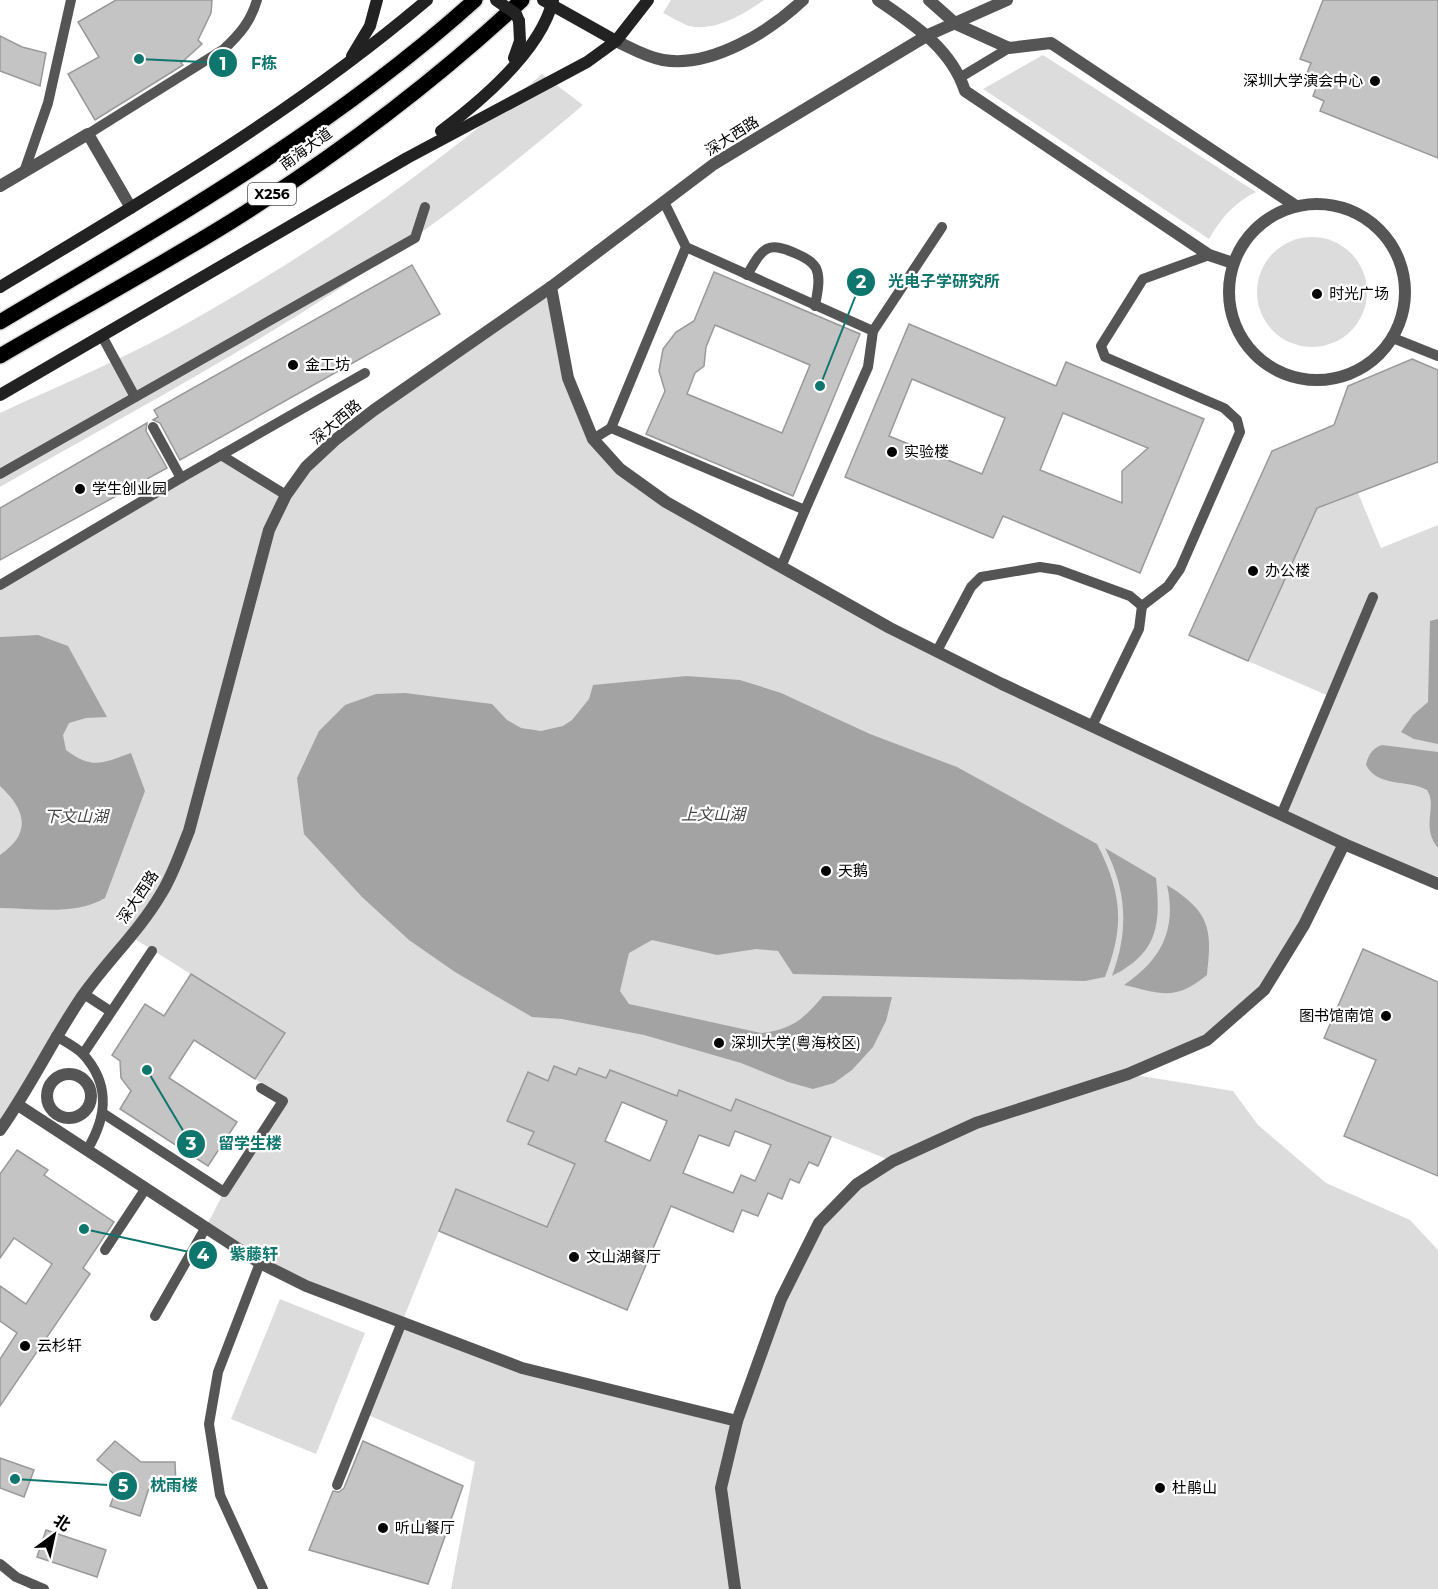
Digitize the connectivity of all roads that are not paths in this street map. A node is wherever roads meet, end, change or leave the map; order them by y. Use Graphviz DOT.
graph roads {
  1 [pos="71,0"];
  2 [pos="257,0"];
  3 [pos="377,0"];
  4 [pos="427,0"];
  5 [pos="475,0"];
  6 [pos="496,0"];
  7 [pos="522,0"];
  8 [pos="648,0"];
  9 [pos="803,0"];
  10 [pos="878,0"];
  11 [pos="929,0"];
  12 [pos="1007,0"];
  13 [pos="550,2"];
  14 [pos="956,24"];
  15 [pos="928,35"];
  16 [pos="616,41"];
  17 [pos="1009,48"];
  18 [pos="344,68"];
  19 [pos="509,70"];
  20 [pos="961,77"];
  21 [pos="88,134"];
  22 [pos="407,158"];
  23 [pos="24,172"];
  24 [pos="0,186"];
  25 [pos="664,202"];
  26 [pos="1296,206"];
  27 [pos="424,207"];
  28 [pos="131,208"];
  29 [pos="942,227"];
  30 [pos="686,247"];
  31 [pos="1209,255"];
  32 [pos="1233,263"];
  33 [pos="747,275"];
  34 [pos="0,287"];
  35 [pos="552,287"];
  36 [pos="815,306"];
  37 [pos="0,322"];
  38 [pos="873,331"];
  39 [pos="102,336"];
  40 [pos="1394,338"];
  41 [pos="0,356"];
  42 [pos="1438,356"];
  43 [pos="365,373"];
  44 [pos="0,395"];
  45 [pos="135,397"];
  46 [pos="153,427"];
  47 [pos="611,428"];
  48 [pos="593,439"];
  49 [pos="221,455"];
  50 [pos="0,474"];
  51 [pos="181,478"];
  52 [pos="286,495"];
  53 [pos="805,510"];
  54 [pos="781,567"];
  55 [pos="0,585"];
  56 [pos="1373,597"];
  57 [pos="1142,606"];
  58 [pos="937,651"];
  59 [pos="1092,726"];
  60 [pos="1282,813"];
  61 [pos="1344,844"];
  62 [pos="1438,884"];
  63 [pos="152,951"];
  64 [pos="84,994"];
  65 [pos="110,1011"];
  66 [pos="56,1036"];
  67 [pos="82,1054"];
  68 [pos="261,1088"];
  69 [pos="18,1105"];
  70 [pos="104,1114"];
  71 [pos="0,1130"];
  72 [pos="87,1150"];
  73 [pos="146,1188"];
  74 [pos="206,1227"];
  75 [pos="105,1250"];
  76 [pos="260,1263"];
  77 [pos="155,1316"];
  78 [pos="402,1322"];
  79 [pos="737,1421"];
  80 [pos="337,1485"];
  81 [pos="0,1564"];
  82 [pos="45,1589"];
  83 [pos="263,1589"];
  84 [pos="735,1589"];
  1 -- 23 [label="lane"];
  2 -- 21 [label="lane"];
  3 -- 18 [label="main road"];
  4 -- 18 [label="main road"];
  5 -- 37 [label="main road, 南海大道 / X256"];
  6 -- 19 [label="main road, bridge"];
  7 -- 41 [label="main road, 南海大道 / X256"];
  8 -- 16 [label="main road"];
  9 -- 16 [label="street"];
  10 -- 15 [label="street"];
  11 -- 14 [label="street"];
  12 -- 14 [label="street, 深大西路"];
  13 -- 16 [label="main road"];
  13 -- 19 [label="main road"];
  14 -- 15 [label="street, 深大西路"];
  14 -- 17 [label="street"];
  15 -- 20 [label="street"];
  15 -- 25 [label="street, 深大西路"];
  16 -- 22 [label="main road"];
  17 -- 20 [label="lane"];
  17 -- 26 [label="street"];
  18 -- 28 [label="main road"];
  19 -- 22 [label="main road"];
  20 -- 31 [label="street"];
  21 -- 23 [label="street"];
  21 -- 28 [label="street"];
  22 -- 39 [label="main road"];
  23 -- 24 [label="street"];
  25 -- 30 [label="lane"];
  25 -- 35 [label="street, 深大西路"];
  26 -- 32 [label="street"];
  26 -- 40 [label="street"];
  27 -- 45 [label="lane"];
  28 -- 34 [label="main road"];
  29 -- 38 [label="lane"];
  30 -- 33 [label="lane"];
  30 -- 47 [label="lane"];
  31 -- 32 [label="street"];
  31 -- 57 [label="lane"];
  32 -- 40 [label="street"];
  33 -- 36 [label="lane"];
  33 -- 36 [label="lane"];
  35 -- 48 [label="street"];
  35 -- 52 [label="street, 深大西路"];
  36 -- 38 [label="lane"];
  38 -- 53 [label="lane"];
  39 -- 44 [label="main road"];
  39 -- 45 [label="lane"];
  40 -- 42 [label="lane"];
  43 -- 49 [label="lane"];
  45 -- 50 [label="lane"];
  46 -- 51 [label="lane"];
  47 -- 48 [label="lane"];
  47 -- 53 [label="lane"];
  48 -- 54 [label="street"];
  49 -- 51 [label="lane"];
  49 -- 52 [label="lane"];
  51 -- 55 [label="lane"];
  52 -- 64 [label="street, 深大西路"];
  53 -- 54 [label="lane"];
  54 -- 58 [label="street"];
  56 -- 60 [label="lane"];
  57 -- 58 [label="lane"];
  57 -- 59 [label="lane"];
  58 -- 59 [label="street"];
  59 -- 60 [label="street"];
  60 -- 61 [label="street"];
  61 -- 62 [label="street"];
  61 -- 79 [label="street"];
  63 -- 65 [label="lane"];
  64 -- 65 [label="lane"];
  64 -- 66 [label="street, 深大西路"];
  65 -- 67 [label="lane"];
  66 -- 67 [label="lane"];
  66 -- 69 [label="street, 深大西路"];
  67 -- 70 [label="lane"];
  68 -- 70 [label="lane"];
  69 -- 71 [label="street, 深大西路"];
  69 -- 72 [label="street"];
  70 -- 72 [label="lane"];
  72 -- 73 [label="street"];
  73 -- 74 [label="street"];
  73 -- 75 [label="lane"];
  74 -- 76 [label="street"];
  74 -- 77 [label="lane"];
  76 -- 78 [label="street"];
  76 -- 83 [label="lane"];
  78 -- 79 [label="street"];
  78 -- 80 [label="lane"];
  79 -- 84 [label="street"];
  81 -- 82 [label="lane"];
}
